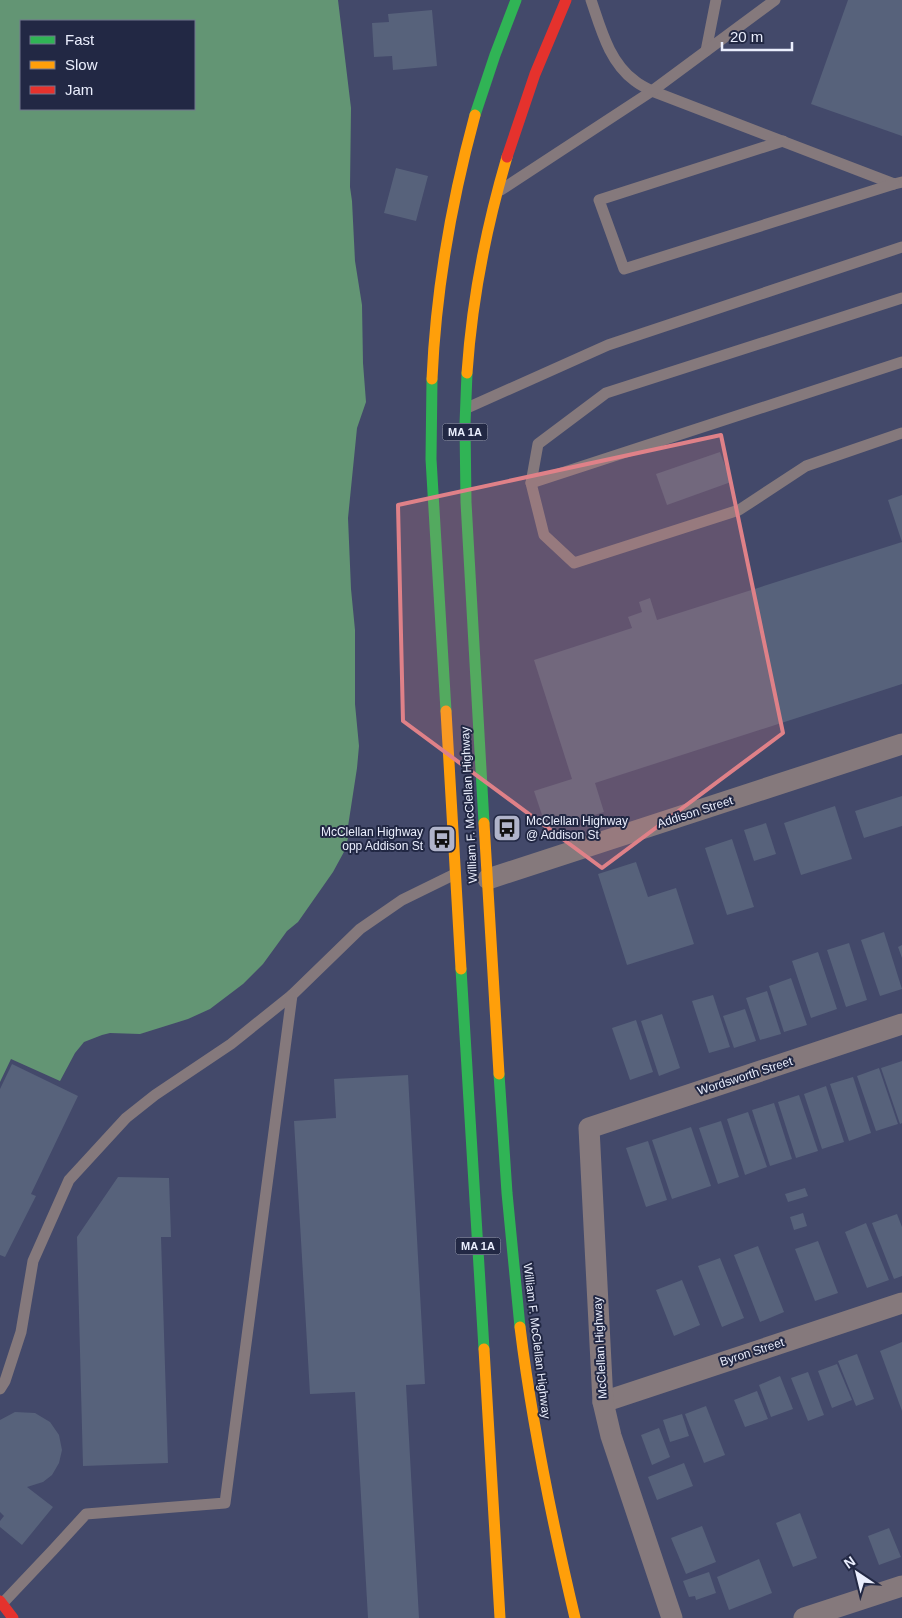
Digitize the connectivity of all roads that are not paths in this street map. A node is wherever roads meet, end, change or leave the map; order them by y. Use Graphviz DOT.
graph roads {
  1 [pos="516,0"];
  2 [pos="566,0"];
  3 [pos="591,0"];
  4 [pos="716,0"];
  5 [pos="776,0"];
  6 [pos="706,51"];
  7 [pos="652,91"];
  8 [pos="783,141"];
  9 [pos="898,183"];
  10 [pos="496,194"];
  11 [pos="902,247"];
  12 [pos="902,298"];
  13 [pos="902,362"];
  14 [pos="465,409"];
  15 [pos="902,433"];
  16 [pos="531,483"];
  17 [pos="902,744"];
  18 [pos="455,874"];
  19 [pos="488,879"];
  20 [pos="292,995"];
  21 [pos="902,1024"];
  22 [pos="589,1128"];
  23 [pos="902,1303"];
  24 [pos="0,1389"];
  25 [pos="603,1402"];
  26 [pos="902,1586"];
  27 [pos="1,1603"];
  28 [pos="13,1618"];
  29 [pos="500,1618"];
  30 [pos="576,1618"];
  31 [pos="672,1618"];
  32 [pos="804,1618"];
  1 -- 18 [label="main road, William F. McClellan Highway / MA 1A"];
  2 -- 10 [label="main road, William F. McClellan Highway / MA 1A"];
  3 -- 7 [label="lane"];
  4 -- 6 [label="lane"];
  5 -- 6 [label="lane"];
  6 -- 7 [label="lane"];
  7 -- 8 [label="lane"];
  7 -- 10 [label="lane"];
  8 -- 9 [label="lane"];
  8 -- 9 [label="lane"];
  10 -- 14 [label="main road, William F. McClellan Highway / MA 1A"];
  11 -- 14 [label="lane"];
  12 -- 16 [label="lane"];
  13 -- 16 [label="lane"];
  14 -- 19 [label="main road, William F. McClellan Highway / MA 1A"];
  15 -- 16 [label="lane"];
  17 -- 19 [label="street, Addison Street"];
  18 -- 20 [label="lane"];
  18 -- 29 [label="main road, William F. McClellan Highway / MA 1A"];
  19 -- 30 [label="main road, William F. McClellan Highway / MA 1A"];
  20 -- 24 [label="lane"];
  20 -- 27 [label="lane"];
  21 -- 22 [label="street, Wordsworth Street"];
  22 -- 25 [label="street, McClellan Highway"];
  23 -- 25 [label="street, Byron Street"];
  25 -- 31 [label="street, McClellan Highway"];
  26 -- 32 [label="street"];
  27 -- 28 [label="main road"];
}
